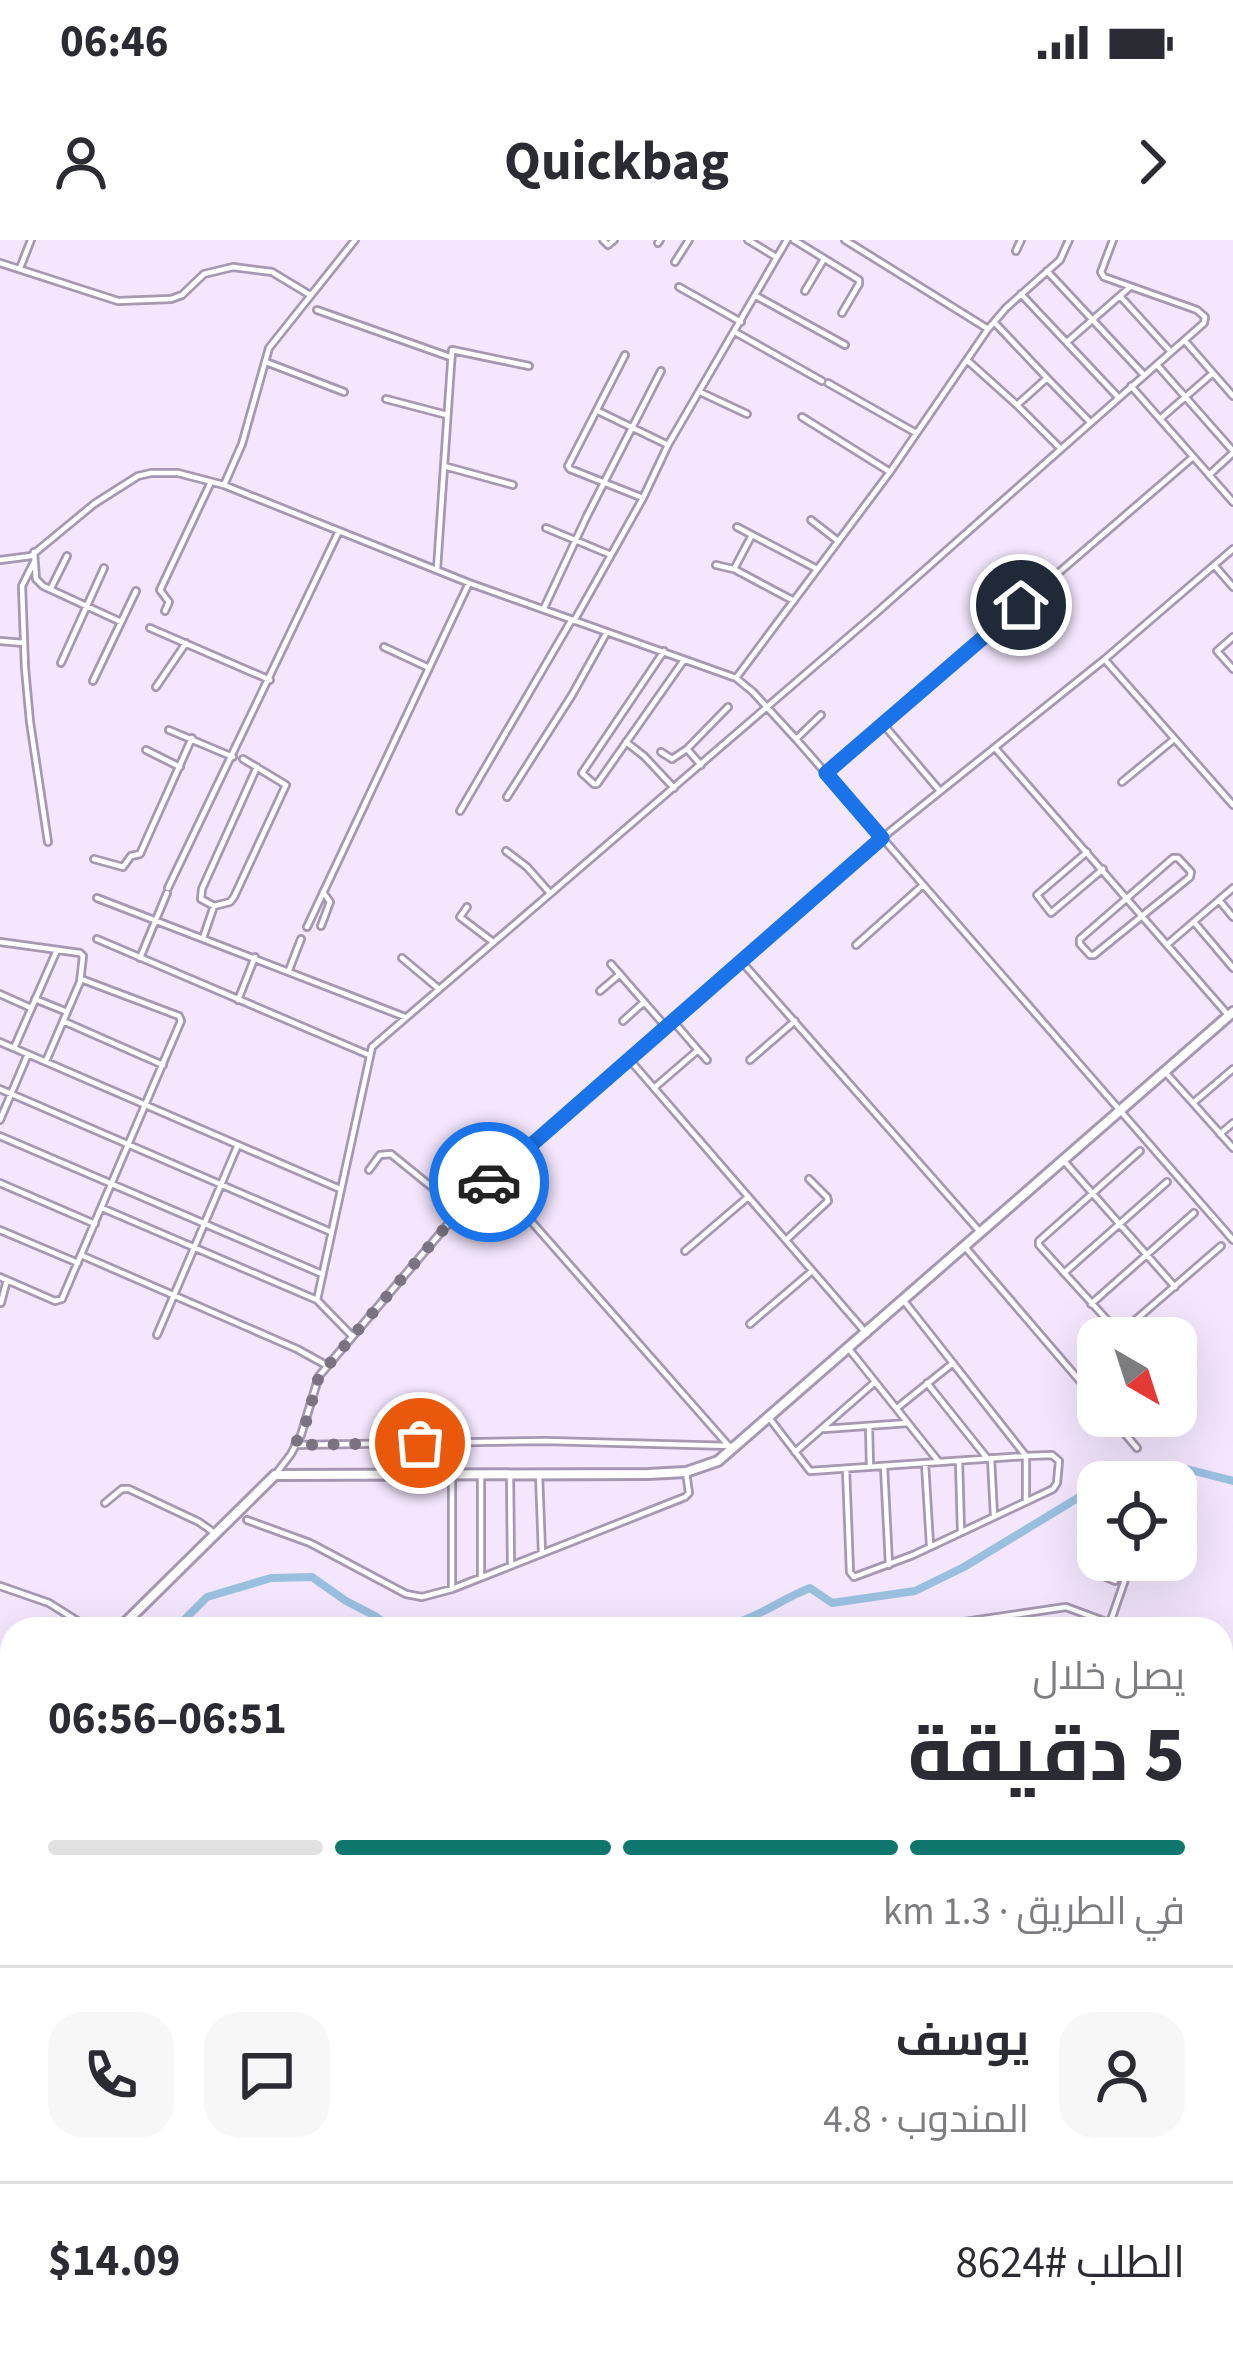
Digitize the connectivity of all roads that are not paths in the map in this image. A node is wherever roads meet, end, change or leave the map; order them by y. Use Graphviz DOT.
graph roads {
  1 [pos="31,240"];
  2 [pos="355,240"];
  3 [pos="603,240"];
  4 [pos="614,240"];
  5 [pos="689,240"];
  6 [pos="748,240"];
  7 [pos="790,240"];
  8 [pos="845,240"];
  9 [pos="1021,240"];
  10 [pos="1113,240"];
  11 [pos="1066,241"];
  12 [pos="1016,251"];
  13 [pos="776,257"];
  14 [pos="824,260"];
  15 [pos="0,262"];
  16 [pos="675,262"];
  17 [pos="20,269"];
  18 [pos="1047,271"];
  19 [pos="1130,286"];
  20 [pos="679,287"];
  21 [pos="805,291"];
  22 [pos="1021,294"];
  23 [pos="310,295"];
  24 [pos="756,296"];
  25 [pos="1120,296"];
  26 [pos="316,310"];
  27 [pos="842,313"];
  28 [pos="1093,320"];
  29 [pos="741,322"];
  30 [pos="994,322"];
  31 [pos="988,329"];
  32 [pos="736,332"];
  33 [pos="1185,341"];
  34 [pos="1067,343"];
  35 [pos="845,345"];
  36 [pos="1171,352"];
  37 [pos="625,355"];
  38 [pos="451,357"];
  39 [pos="967,360"];
  40 [pos="266,362"];
  41 [pos="1157,365"];
  42 [pos="529,366"];
  43 [pos="661,371"];
  44 [pos="1213,373"];
  45 [pos="1144,375"];
  46 [pos="1047,378"];
  47 [pos="1131,386"];
  48 [pos="344,392"];
  49 [pos="700,392"];
  50 [pos="1233,395"];
  51 [pos="1185,396"];
  52 [pos="1118,398"];
  53 [pos="386,399"];
  54 [pos="1016,406"];
  55 [pos="597,410"];
  56 [pos="747,414"];
  57 [pos="447,415"];
  58 [pos="802,417"];
  59 [pos="1160,419"];
  60 [pos="1090,422"];
  61 [pos="632,428"];
  62 [pos="916,433"];
  63 [pos="668,445"];
  64 [pos="1061,448"];
  65 [pos="1233,452"];
  66 [pos="1193,457"];
  67 [pos="443,466"];
  68 [pos="890,472"];
  69 [pos="1209,475"];
  70 [pos="211,482"];
  71 [pos="604,483"];
  72 [pos="224,485"];
  73 [pos="513,485"];
  74 [pos="643,498"];
  75 [pos="1233,502"];
  76 [pos="811,520"];
  77 [pos="737,527"];
  78 [pos="546,528"];
  79 [pos="339,531"];
  80 [pos="752,535"];
  81 [pos="575,540"];
  82 [pos="838,541"];
  83 [pos="1233,549"];
  84 [pos="34,552"];
  85 [pos="68,556"];
  86 [pos="611,556"];
  87 [pos="0,560"];
  88 [pos="34,562"];
  89 [pos="716,565"];
  90 [pos="1214,565"];
  91 [pos="104,568"];
  92 [pos="436,569"];
  93 [pos="734,569"];
  94 [pos="817,569"];
  95 [pos="469,583"];
  96 [pos="1233,587"];
  97 [pos="50,589"];
  98 [pos="136,591"];
  99 [pos="794,601"];
  100 [pos="86,606"];
  101 [pos="543,610"];
  102 [pos="165,611"];
  103 [pos="573,621"];
  104 [pos="121,622"];
  105 [pos="150,628"];
  106 [pos="607,632"];
  107 [pos="1233,638"];
  108 [pos="0,641"];
  109 [pos="26,644"];
  110 [pos="186,644"];
  111 [pos="384,647"];
  112 [pos="664,651"];
  113 [pos="685,659"];
  114 [pos="1105,659"];
  115 [pos="61,663"];
  116 [pos="427,667"];
  117 [pos="1233,669"];
  118 [pos="736,679"];
  119 [pos="270,680"];
  120 [pos="93,681"];
  121 [pos="156,687"];
  122 [pos="728,707"];
  123 [pos="766,708"];
  124 [pos="821,715"];
  125 [pos="883,724"];
  126 [pos="169,730"];
  127 [pos="193,738"];
  128 [pos="796,739"];
  129 [pos="1174,739"];
  130 [pos="626,742"];
  131 [pos="994,747"];
  132 [pos="687,749"];
  133 [pos="146,750"];
  134 [pos="661,752"];
  135 [pos="232,757"];
  136 [pos="244,759"];
  137 [pos="701,765"];
  138 [pos="257,766"];
  139 [pos="180,767"];
  140 [pos="826,773"];
  141 [pos="1122,782"];
  142 [pos="674,788"];
  143 [pos="940,790"];
  144 [pos="507,797"];
  145 [pos="1233,806"];
  146 [pos="460,811"];
  147 [pos="882,838"];
  148 [pos="48,842"];
  149 [pos="506,851"];
  150 [pos="1088,852"];
  151 [pos="94,859"];
  152 [pos="1103,869"];
  153 [pos="923,885"];
  154 [pos="1233,888"];
  155 [pos="323,892"];
  156 [pos="550,893"];
  157 [pos="1127,897"];
  158 [pos="97,898"];
  159 [pos="1219,901"];
  160 [pos="214,906"];
  161 [pos="466,907"];
  162 [pos="1142,914"];
  163 [pos="1233,917"];
  164 [pos="156,920"];
  165 [pos="1194,922"];
  166 [pos="322,926"];
  167 [pos="307,927"];
  168 [pos="203,938"];
  169 [pos="97,939"];
  170 [pos="301,939"];
  171 [pos="0,942"];
  172 [pos="493,942"];
  173 [pos="1168,944"];
  174 [pos="856,945"];
  175 [pos="57,950"];
  176 [pos="255,957"];
  177 [pos="140,958"];
  178 [pos="402,958"];
  179 [pos="741,961"];
  180 [pos="611,964"];
  181 [pos="1233,968"];
  182 [pos="289,970"];
  183 [pos="620,974"];
  184 [pos="81,979"];
  185 [pos="439,989"];
  186 [pos="600,991"];
  187 [pos="0,994"];
  188 [pos="35,999"];
  189 [pos="238,1000"];
  190 [pos="644,1003"];
  191 [pos="32,1008"];
  192 [pos="67,1012"];
  193 [pos="1232,1014"];
  194 [pos="405,1017"];
  195 [pos="63,1021"];
  196 [pos="623,1021"];
  197 [pos="673,1021"];
  198 [pos="794,1021"];
  199 [pos="666,1027"];
  200 [pos="0,1042"];
  201 [pos="14,1048"];
  202 [pos="698,1050"];
  203 [pos="28,1054"];
  204 [pos="369,1055"];
  205 [pos="629,1059"];
  206 [pos="707,1060"];
  207 [pos="750,1060"];
  208 [pos="46,1061"];
  209 [pos="163,1065"];
  210 [pos="1233,1069"];
  211 [pos="1165,1072"];
  212 [pos="654,1088"];
  213 [pos="0,1089"];
  214 [pos="11,1094"];
  215 [pos="1193,1103"];
  216 [pos="146,1105"];
  217 [pos="1121,1111"];
  218 [pos="0,1120"];
  219 [pos="1233,1123"];
  220 [pos="1220,1134"];
  221 [pos="0,1136"];
  222 [pos="129,1144"];
  223 [pos="238,1144"];
  224 [pos="1233,1148"];
  225 [pos="1140,1151"];
  226 [pos="1064,1161"];
  227 [pos="369,1170"];
  228 [pos="494,1178"];
  229 [pos="809,1179"];
  230 [pos="1167,1182"];
  231 [pos="0,1183"];
  232 [pos="112,1184"];
  233 [pos="221,1184"];
  234 [pos="340,1189"];
  235 [pos="1093,1194"];
  236 [pos="748,1197"];
  237 [pos="101,1208"];
  238 [pos="460,1210"];
  239 [pos="1194,1213"];
  240 [pos="95,1224"];
  241 [pos="204,1224"];
  242 [pos="1120,1224"];
  243 [pos="0,1230"];
  244 [pos="331,1232"];
  245 [pos="982,1233"];
  246 [pos="786,1240"];
  247 [pos="1233,1240"];
  248 [pos="1221,1246"];
  249 [pos="965,1247"];
  250 [pos="194,1248"];
  251 [pos="685,1251"];
  252 [pos="81,1255"];
  253 [pos="1147,1255"];
  254 [pos="78,1263"];
  255 [pos="812,1270"];
  256 [pos="1064,1273"];
  257 [pos="322,1274"];
  258 [pos="3,1278"];
  259 [pos="1175,1287"];
  260 [pos="174,1296"];
  261 [pos="316,1300"];
  262 [pos="904,1301"];
  263 [pos="1,1303"];
  264 [pos="1091,1304"];
  265 [pos="750,1324"];
  266 [pos="867,1334"];
  267 [pos="157,1335"];
  268 [pos="352,1336"];
  269 [pos="849,1349"];
  270 [pos="953,1363"];
  271 [pos="326,1365"];
  272 [pos="1077,1378"];
  273 [pos="875,1382"];
  274 [pos="927,1383"];
  275 [pos="896,1408"];
  276 [pos="770,1419"];
  277 [pos="908,1424"];
  278 [pos="869,1426"];
  279 [pos="821,1429"];
  280 [pos="1128,1437"];
  281 [pos="295,1445"];
  282 [pos="733,1446"];
  283 [pos="1137,1448"];
  284 [pos="795,1452"];
  285 [pos="1026,1456"];
  286 [pos="989,1458"];
  287 [pos="959,1461"];
  288 [pos="939,1462"];
  289 [pos="925,1463"];
  290 [pos="884,1466"];
  291 [pos="870,1467"];
  292 [pos="846,1468"];
  293 [pos="686,1472"];
  294 [pos="452,1474"];
  295 [pos="481,1474"];
  296 [pos="510,1474"];
  297 [pos="539,1474"];
  298 [pos="275,1475"];
  299 [pos="1026,1502"];
  300 [pos="105,1503"];
  301 [pos="994,1516"];
  302 [pos="247,1520"];
  303 [pos="961,1531"];
  304 [pos="216,1534"];
  305 [pos="930,1545"];
  306 [pos="542,1553"];
  307 [pos="889,1565"];
  308 [pos="511,1566"];
  309 [pos="481,1577"];
  310 [pos="1125,1581"];
  311 [pos="0,1586"];
  312 [pos="452,1589"];
  313 [pos="70,1617"];
  314 [pos="130,1617"];
  315 [pos="997,1617"];
  316 [pos="1092,1617"];
  317 [pos="1112,1617"];
  1 -- 17 [label="street"];
  2 -- 23 [label="street"];
  3 -- 4 [label="street"];
  5 -- 16 [label="street"];
  6 -- 13 [label="street"];
  7 -- 13 [label="street"];
  7 -- 14 [label="street"];
  8 -- 31 [label="street"];
  9 -- 12 [label="street"];
  10 -- 19 [label="street"];
  11 -- 18 [label="street"];
  13 -- 24 [label="street"];
  14 -- 21 [label="street"];
  14 -- 27 [label="street"];
  15 -- 17 [label="street"];
  17 -- 23 [label="street"];
  18 -- 22 [label="street"];
  18 -- 28 [label="street"];
  19 -- 25 [label="street"];
  19 -- 33 [label="street"];
  20 -- 29 [label="street"];
  22 -- 30 [label="street"];
  22 -- 34 [label="street"];
  23 -- 40 [label="street"];
  24 -- 29 [label="street"];
  24 -- 35 [label="street"];
  25 -- 28 [label="street"];
  25 -- 36 [label="street"];
  26 -- 38 [label="street"];
  28 -- 34 [label="street"];
  28 -- 45 [label="street"];
  29 -- 32 [label="street"];
  30 -- 31 [label="street"];
  30 -- 46 [label="street"];
  31 -- 39 [label="street"];
  32 -- 49 [label="street"];
  32 -- 62 [label="street"];
  33 -- 36 [label="street"];
  33 -- 44 [label="street"];
  34 -- 52 [label="street"];
  36 -- 41 [label="street"];
  37 -- 55 [label="street"];
  38 -- 42 [label="street"];
  38 -- 57 [label="street"];
  39 -- 54 [label="street"];
  39 -- 62 [label="street"];
  40 -- 48 [label="street"];
  40 -- 72 [label="street"];
  41 -- 45 [label="street"];
  41 -- 51 [label="street"];
  43 -- 61 [label="street"];
  44 -- 50 [label="street"];
  44 -- 51 [label="street"];
  45 -- 47 [label="street"];
  46 -- 54 [label="street"];
  46 -- 60 [label="street"];
  47 -- 52 [label="street"];
  47 -- 59 [label="street"];
  49 -- 56 [label="street"];
  49 -- 63 [label="street"];
  51 -- 59 [label="street"];
  51 -- 65 [label="street"];
  52 -- 60 [label="street"];
  53 -- 57 [label="street"];
  54 -- 64 [label="street"];
  55 -- 61 [label="street"];
  55 -- 71 [label="street"];
  57 -- 67 [label="street"];
  58 -- 68 [label="street"];
  59 -- 66 [label="street"];
  60 -- 64 [label="street"];
  61 -- 63 [label="street"];
  61 -- 71 [label="street"];
  62 -- 68 [label="street"];
  63 -- 74 [label="street"];
  64 -- 123 [label="street"];
  65 -- 69 [label="street"];
  66 -- 69 [label="street"];
  66 -- 125 [label="street"];
  67 -- 73 [label="street"];
  67 -- 92 [label="street"];
  68 -- 82 [label="street"];
  69 -- 75 [label="street"];
  70 -- 72 [label="street"];
  70 -- 84 [label="street"];
  70 -- 102 [label="street"];
  71 -- 74 [label="street"];
  71 -- 81 [label="street"];
  72 -- 79 [label="street"];
  74 -- 86 [label="street"];
  76 -- 82 [label="street"];
  77 -- 80 [label="street"];
  78 -- 81 [label="street"];
  79 -- 92 [label="street"];
  79 -- 119 [label="street"];
  80 -- 93 [label="street"];
  80 -- 94 [label="street"];
  81 -- 86 [label="street"];
  81 -- 101 [label="street"];
  82 -- 94 [label="street"];
  83 -- 90 [label="street"];
  84 -- 87 [label="street"];
  84 -- 88 [label="street"];
  85 -- 97 [label="street"];
  86 -- 103 [label="street"];
  88 -- 97 [label="street"];
  88 -- 109 [label="street"];
  89 -- 93 [label="street"];
  90 -- 96 [label="street"];
  90 -- 114 [label="street"];
  91 -- 100 [label="street"];
  92 -- 95 [label="street"];
  93 -- 99 [label="street"];
  94 -- 99 [label="street"];
  95 -- 101 [label="street"];
  95 -- 116 [label="street"];
  97 -- 100 [label="street"];
  98 -- 104 [label="street"];
  99 -- 118 [label="street"];
  100 -- 104 [label="street"];
  100 -- 115 [label="street"];
  101 -- 103 [label="street"];
  103 -- 106 [label="street"];
  103 -- 146 [label="street"];
  104 -- 120 [label="street"];
  105 -- 110 [label="street"];
  106 -- 112 [label="street"];
  106 -- 144 [label="street"];
  107 -- 117 [label="street"];
  108 -- 109 [label="street"];
  109 -- 148 [label="street"];
  110 -- 119 [label="street"];
  110 -- 121 [label="street"];
  111 -- 116 [label="street"];
  112 -- 113 [label="street"];
  112 -- 130 [label="street"];
  113 -- 118 [label="street"];
  113 -- 130 [label="street"];
  114 -- 129 [label="street"];
  114 -- 131 [label="street"];
  116 -- 155 [label="street"];
  118 -- 123 [label="street"];
  119 -- 135 [label="street"];
  122 -- 132 [label="street"];
  123 -- 128 [label="street"];
  123 -- 137 [label="street"];
  124 -- 128 [label="street"];
  125 -- 140 [label="street"];
  125 -- 143 [label="street"];
  126 -- 127 [label="street"];
  127 -- 135 [label="street"];
  127 -- 139 [label="street"];
  128 -- 140 [label="street"];
  129 -- 141 [label="street"];
  129 -- 145 [label="street"];
  130 -- 142 [label="street"];
  131 -- 143 [label="street"];
  131 -- 150 [label="street"];
  132 -- 134 [label="street"];
  132 -- 137 [label="street"];
  133 -- 139 [label="street"];
  135 -- 164 [label="street"];
  136 -- 138 [label="street"];
  137 -- 142 [label="street"];
  138 -- 160 [label="street"];
  138 -- 160 [label="street"];
  139 -- 151 [label="street"];
  140 -- 147 [label="street"];
  142 -- 156 [label="street"];
  143 -- 147 [label="street"];
  147 -- 153 [label="street"];
  147 -- 179 [label="street"];
  149 -- 156 [label="street"];
  150 -- 152 [label="street"];
  150 -- 152 [label="street"];
  152 -- 157 [label="street"];
  153 -- 174 [label="street"];
  153 -- 217 [label="street"];
  154 -- 159 [label="street"];
  155 -- 166 [label="street"];
  155 -- 167 [label="street"];
  156 -- 172 [label="street"];
  157 -- 162 [label="street"];
  157 -- 162 [label="street"];
  157 -- 162 [label="street"];
  158 -- 164 [label="street"];
  159 -- 163 [label="street"];
  159 -- 165 [label="street"];
  160 -- 168 [label="street"];
  161 -- 172 [label="street"];
  162 -- 173 [label="street"];
  164 -- 168 [label="street"];
  164 -- 177 [label="street"];
  165 -- 173 [label="street"];
  165 -- 181 [label="street"];
  168 -- 176 [label="street"];
  169 -- 177 [label="street"];
  170 -- 182 [label="street"];
  171 -- 175 [label="street"];
  172 -- 185 [label="street"];
  173 -- 193 [label="street"];
  175 -- 184 [label="street"];
  175 -- 188 [label="street"];
  176 -- 182 [label="street"];
  176 -- 189 [label="street"];
  177 -- 189 [label="street"];
  178 -- 185 [label="street"];
  179 -- 197 [label="street"];
  179 -- 198 [label="street"];
  180 -- 183 [label="street"];
  182 -- 194 [label="street"];
  183 -- 186 [label="street"];
  183 -- 190 [label="street"];
  184 -- 192 [label="street"];
  184 -- 209 [label="street"];
  185 -- 194 [label="street"];
  187 -- 191 [label="street"];
  188 -- 191 [label="street"];
  188 -- 192 [label="street"];
  189 -- 204 [label="street"];
  190 -- 196 [label="street"];
  190 -- 199 [label="street"];
  191 -- 201 [label="street"];
  192 -- 195 [label="street"];
  193 -- 211 [label="street"];
  194 -- 204 [label="street"];
  195 -- 208 [label="street"];
  195 -- 209 [label="street"];
  197 -- 199 [label="street"];
  197 -- 202 [label="street"];
  198 -- 207 [label="street"];
  198 -- 245 [label="street"];
  199 -- 205 [label="street"];
  200 -- 201 [label="street"];
  201 -- 203 [label="street"];
  202 -- 206 [label="street"];
  202 -- 212 [label="street"];
  203 -- 208 [label="street"];
  203 -- 214 [label="street"];
  204 -- 234 [label="street"];
  205 -- 212 [label="street"];
  205 -- 228 [label="street"];
  208 -- 216 [label="street"];
  209 -- 216 [label="street"];
  210 -- 215 [label="street"];
  211 -- 215 [label="street"];
  211 -- 217 [label="street"];
  212 -- 236 [label="street"];
  213 -- 214 [label="street"];
  214 -- 218 [label="street"];
  214 -- 222 [label="street"];
  215 -- 220 [label="street"];
  216 -- 222 [label="street"];
  216 -- 223 [label="street"];
  217 -- 226 [label="street"];
  217 -- 247 [label="street"];
  219 -- 220 [label="street"];
  220 -- 224 [label="street"];
  221 -- 232 [label="street"];
  222 -- 232 [label="street"];
  222 -- 233 [label="street"];
  223 -- 233 [label="street"];
  223 -- 234 [label="street"];
  225 -- 235 [label="street"];
  226 -- 235 [label="street"];
  226 -- 245 [label="street"];
  227 -- 238 [label="street"];
  228 -- 238 [label="street"];
  228 -- 282 [label="street"];
  229 -- 246 [label="street"];
  230 -- 242 [label="street"];
  231 -- 240 [label="street"];
  232 -- 237 [label="street"];
  232 -- 241 [label="street"];
  233 -- 241 [label="street"];
  233 -- 244 [label="street"];
  234 -- 244 [label="street"];
  235 -- 242 [label="street"];
  235 -- 256 [label="street"];
  236 -- 246 [label="street"];
  236 -- 251 [label="street"];
  237 -- 240 [label="street"];
  237 -- 250 [label="street"];
  238 -- 268 [label="street"];
  239 -- 253 [label="street"];
  240 -- 252 [label="street"];
  241 -- 250 [label="street"];
  241 -- 257 [label="street"];
  242 -- 253 [label="street"];
  242 -- 256 [label="street"];
  243 -- 254 [label="street"];
  244 -- 257 [label="street"];
  245 -- 249 [label="street"];
  246 -- 255 [label="street"];
  248 -- 259 [label="street"];
  249 -- 262 [label="street"];
  249 -- 272 [label="street"];
  250 -- 260 [label="street"];
  250 -- 261 [label="street"];
  252 -- 254 [label="street"];
  252 -- 260 [label="street"];
  253 -- 259 [label="street"];
  253 -- 264 [label="street"];
  254 -- 258 [label="street"];
  255 -- 265 [label="street"];
  255 -- 266 [label="street"];
  256 -- 264 [label="street"];
  257 -- 261 [label="street"];
  258 -- 263 [label="street"];
  259 -- 264 [label="street"];
  260 -- 267 [label="street"];
  260 -- 271 [label="street"];
  261 -- 268 [label="street"];
  262 -- 266 [label="street"];
  262 -- 270 [label="street"];
  266 -- 269 [label="street"];
  268 -- 271 [label="street"];
  269 -- 273 [label="street"];
  269 -- 276 [label="street"];
  270 -- 274 [label="street"];
  270 -- 285 [label="street"];
  271 -- 281 [label="street"];
  273 -- 275 [label="street"];
  273 -- 279 [label="street"];
  274 -- 275 [label="street"];
  274 -- 286 [label="street"];
  275 -- 277 [label="street"];
  276 -- 282 [label="street"];
  276 -- 284 [label="street"];
  277 -- 278 [label="street"];
  277 -- 288 [label="street"];
  278 -- 279 [label="street"];
  278 -- 291 [label="street"];
  279 -- 284 [label="street"];
  280 -- 283 [label="street"];
  281 -- 282 [label="street"];
  281 -- 298 [label="street"];
  282 -- 293 [label="street"];
  284 -- 292 [label="street"];
  285 -- 286 [label="street"];
  285 -- 299 [label="street"];
  285 -- 299 [label="street"];
  286 -- 287 [label="street"];
  286 -- 301 [label="street"];
  287 -- 288 [label="street"];
  287 -- 303 [label="street"];
  288 -- 289 [label="street"];
  289 -- 290 [label="street"];
  289 -- 305 [label="street"];
  290 -- 291 [label="street"];
  290 -- 307 [label="street"];
  291 -- 292 [label="street"];
  292 -- 307 [label="street"];
  293 -- 297 [label="street"];
  293 -- 306 [label="street"];
  294 -- 295 [label="street"];
  294 -- 298 [label="street"];
  294 -- 312 [label="street"];
  295 -- 296 [label="street"];
  295 -- 309 [label="street"];
  296 -- 297 [label="street"];
  296 -- 308 [label="street"];
  297 -- 306 [label="street"];
  298 -- 304 [label="street"];
  299 -- 301 [label="street"];
  300 -- 304 [label="street"];
  301 -- 303 [label="street"];
  302 -- 312 [label="street"];
  303 -- 305 [label="street"];
  304 -- 314 [label="street"];
  305 -- 307 [label="street"];
  306 -- 308 [label="street"];
  308 -- 309 [label="street"];
  309 -- 312 [label="street"];
  310 -- 317 [label="street"];
  311 -- 313 [label="street"];
  315 -- 316 [label="street"];
}
